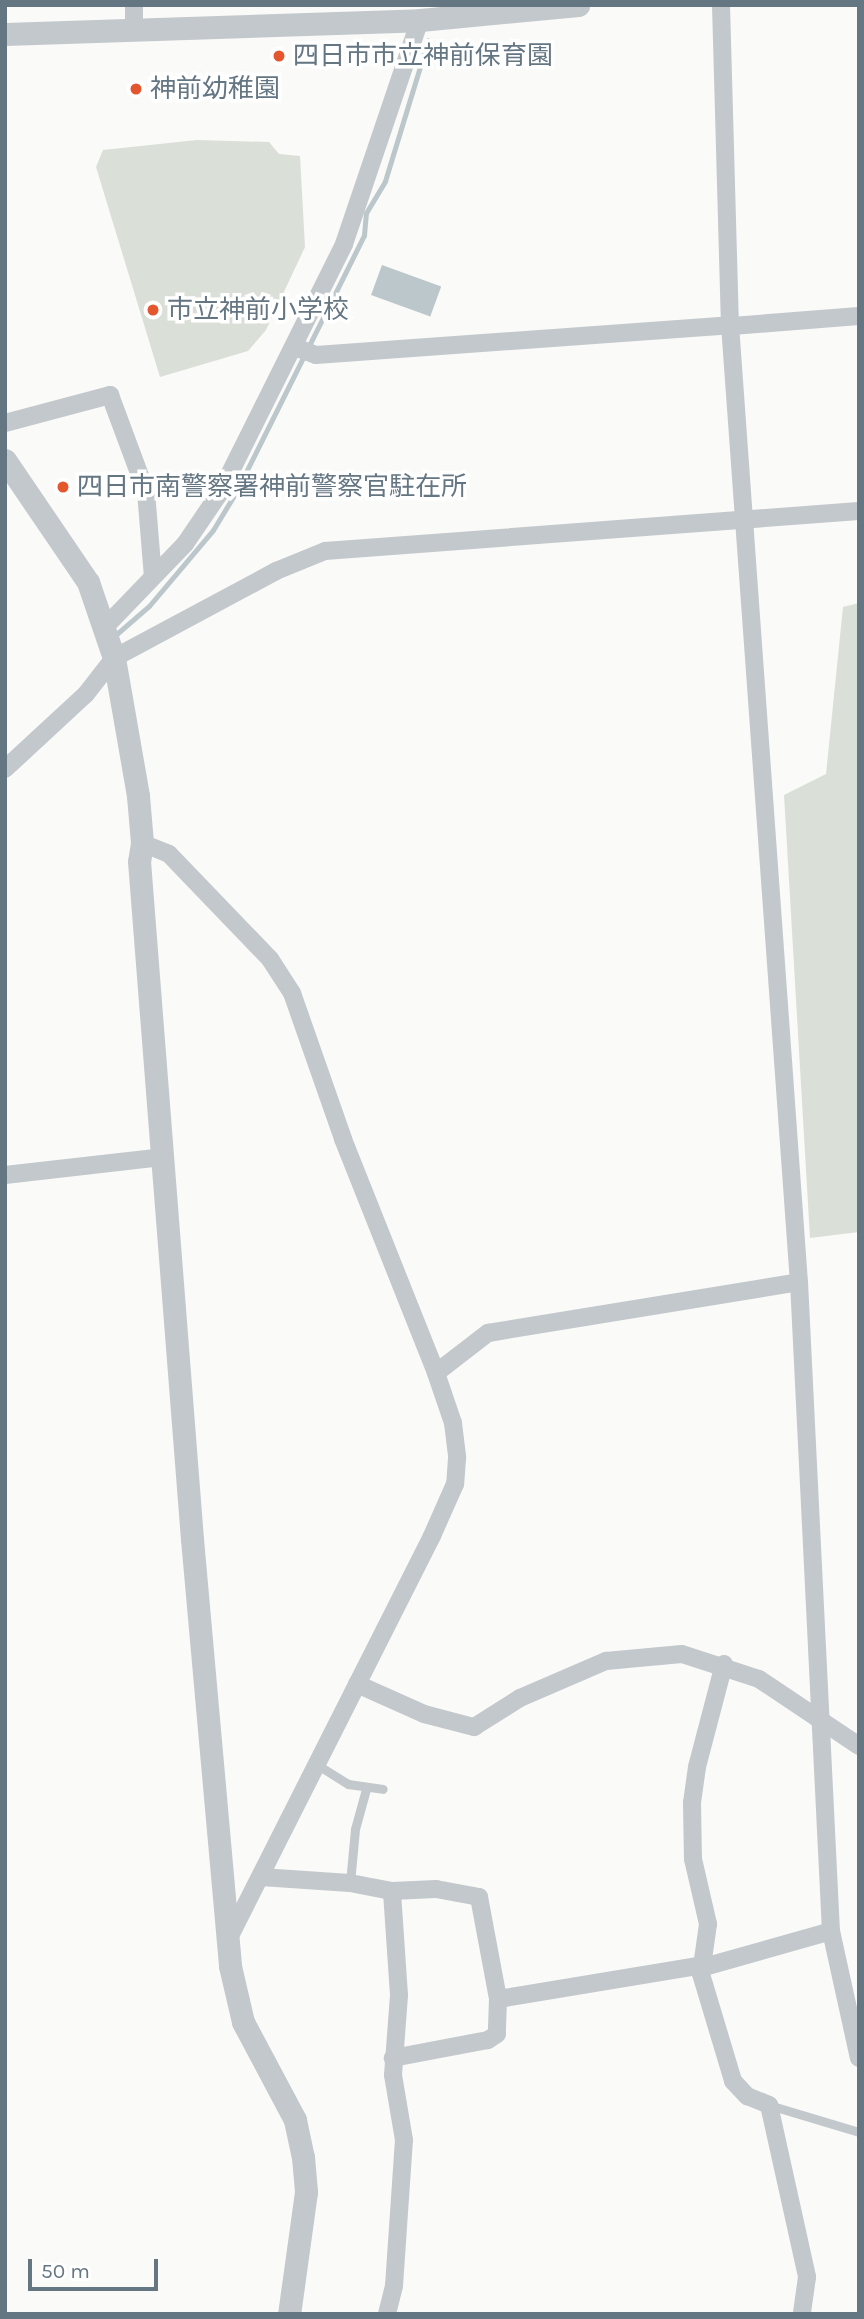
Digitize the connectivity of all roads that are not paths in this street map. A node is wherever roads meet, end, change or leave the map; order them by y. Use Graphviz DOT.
graph roads {
  1 [pos="134,5"];
  2 [pos="578,5"];
  3 [pos="721,5"];
  4 [pos="364,14"];
  5 [pos="419,20"];
  6 [pos="134,32"];
  7 [pos="5,34"];
  8 [pos="859,316"];
  9 [pos="731,325"];
  10 [pos="296,348"];
  11 [pos="5,423"];
  12 [pos="5,460"];
  13 [pos="859,512"];
  14 [pos="745,517"];
  15 [pos="153,577"];
  16 [pos="108,642"];
  17 [pos="5,769"];
  18 [pos="142,843"];
  19 [pos="162,1157"];
  20 [pos="5,1175"];
  21 [pos="799,1282"];
  22 [pos="436,1373"];
  23 [pos="724,1664"];
  24 [pos="357,1684"];
  25 [pos="819,1716"];
  26 [pos="859,1746"];
  27 [pos="317,1764"];
  28 [pos="366,1788"];
  29 [pos="383,1789"];
  30 [pos="261,1877"];
  31 [pos="350,1883"];
  32 [pos="392,1891"];
  33 [pos="831,1931"];
  34 [pos="229,1938"];
  35 [pos="704,1966"];
  36 [pos="498,1999"];
  37 [pos="859,2057"];
  38 [pos="393,2058"];
  39 [pos="769,2105"];
  40 [pos="859,2132"];
  41 [pos="289,2314"];
  42 [pos="387,2314"];
  43 [pos="802,2314"];
  1 -- 6 [label="street"];
  2 -- 5 [label="street"];
  3 -- 9 [label="street"];
  4 -- 5 [label="street"];
  4 -- 6 [label="street"];
  5 -- 10 [label="street"];
  6 -- 7 [label="street"];
  8 -- 9 [label="street"];
  9 -- 10 [label="street"];
  9 -- 14 [label="street"];
  10 -- 15 [label="street"];
  11 -- 15 [label="street"];
  12 -- 16 [label="street"];
  13 -- 14 [label="street"];
  14 -- 16 [label="street"];
  14 -- 21 [label="street"];
  15 -- 16 [label="street"];
  16 -- 17 [label="street"];
  16 -- 18 [label="street"];
  18 -- 19 [label="street"];
  18 -- 22 [label="street"];
  19 -- 20 [label="street"];
  19 -- 34 [label="street"];
  21 -- 22 [label="street"];
  21 -- 25 [label="street"];
  22 -- 24 [label="street"];
  23 -- 24 [label="street"];
  23 -- 25 [label="street"];
  23 -- 35 [label="street"];
  24 -- 27 [label="street"];
  25 -- 26 [label="street"];
  25 -- 33 [label="street"];
  27 -- 28 [label="lane"];
  27 -- 30 [label="street"];
  28 -- 29 [label="lane"];
  28 -- 31 [label="lane"];
  30 -- 31 [label="street"];
  30 -- 34 [label="street"];
  31 -- 32 [label="street"];
  32 -- 36 [label="street"];
  32 -- 38 [label="street"];
  33 -- 35 [label="street"];
  33 -- 37 [label="street"];
  34 -- 41 [label="street"];
  35 -- 36 [label="street"];
  35 -- 39 [label="street"];
  36 -- 38 [label="street"];
  38 -- 42 [label="street"];
  39 -- 40 [label="lane"];
  39 -- 43 [label="street"];
}
